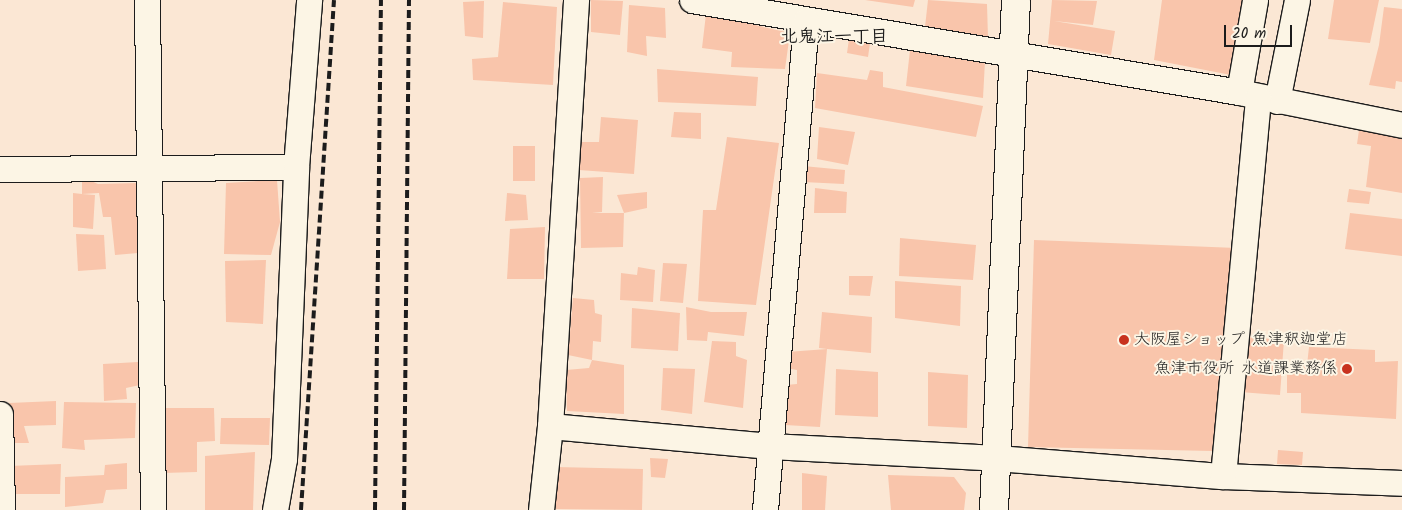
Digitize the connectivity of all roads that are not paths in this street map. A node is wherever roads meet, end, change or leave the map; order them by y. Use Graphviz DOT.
graph roads {
  1 [pos="147,0"];
  2 [pos="309,0"];
  3 [pos="576,0"];
  4 [pos="692,0"];
  5 [pos="1016,0"];
  6 [pos="1255,0"];
  7 [pos="1297,0"];
  8 [pos="806,21"];
  9 [pos="1014,55"];
  10 [pos="1258,97"];
  11 [pos="1402,124"];
  12 [pos="149,167"];
  13 [pos="296,167"];
  14 [pos="0,169"];
  15 [pos="0,414"];
  16 [pos="550,426"];
  17 [pos="770,446"];
  18 [pos="997,458"];
  19 [pos="1223,476"];
  20 [pos="1402,483"];
  21 [pos="2,510"];
  22 [pos="153,510"];
  23 [pos="275,510"];
  24 [pos="541,510"];
  25 [pos="765,510"];
  26 [pos="994,510"];
  1 -- 12 [label="street"];
  2 -- 13 [label="street"];
  3 -- 16 [label="street"];
  4 -- 8 [label="street"];
  5 -- 9 [label="street"];
  6 -- 10 [label="street"];
  7 -- 10 [label="street"];
  8 -- 9 [label="street"];
  8 -- 17 [label="street"];
  9 -- 10 [label="street"];
  9 -- 18 [label="street"];
  10 -- 11 [label="street"];
  10 -- 19 [label="street"];
  12 -- 13 [label="street"];
  12 -- 14 [label="street"];
  12 -- 22 [label="street"];
  13 -- 23 [label="street"];
  15 -- 21 [label="street"];
  16 -- 17 [label="street"];
  16 -- 24 [label="street"];
  17 -- 18 [label="street"];
  17 -- 25 [label="street"];
  18 -- 19 [label="street"];
  18 -- 26 [label="street"];
  19 -- 20 [label="street"];
}
